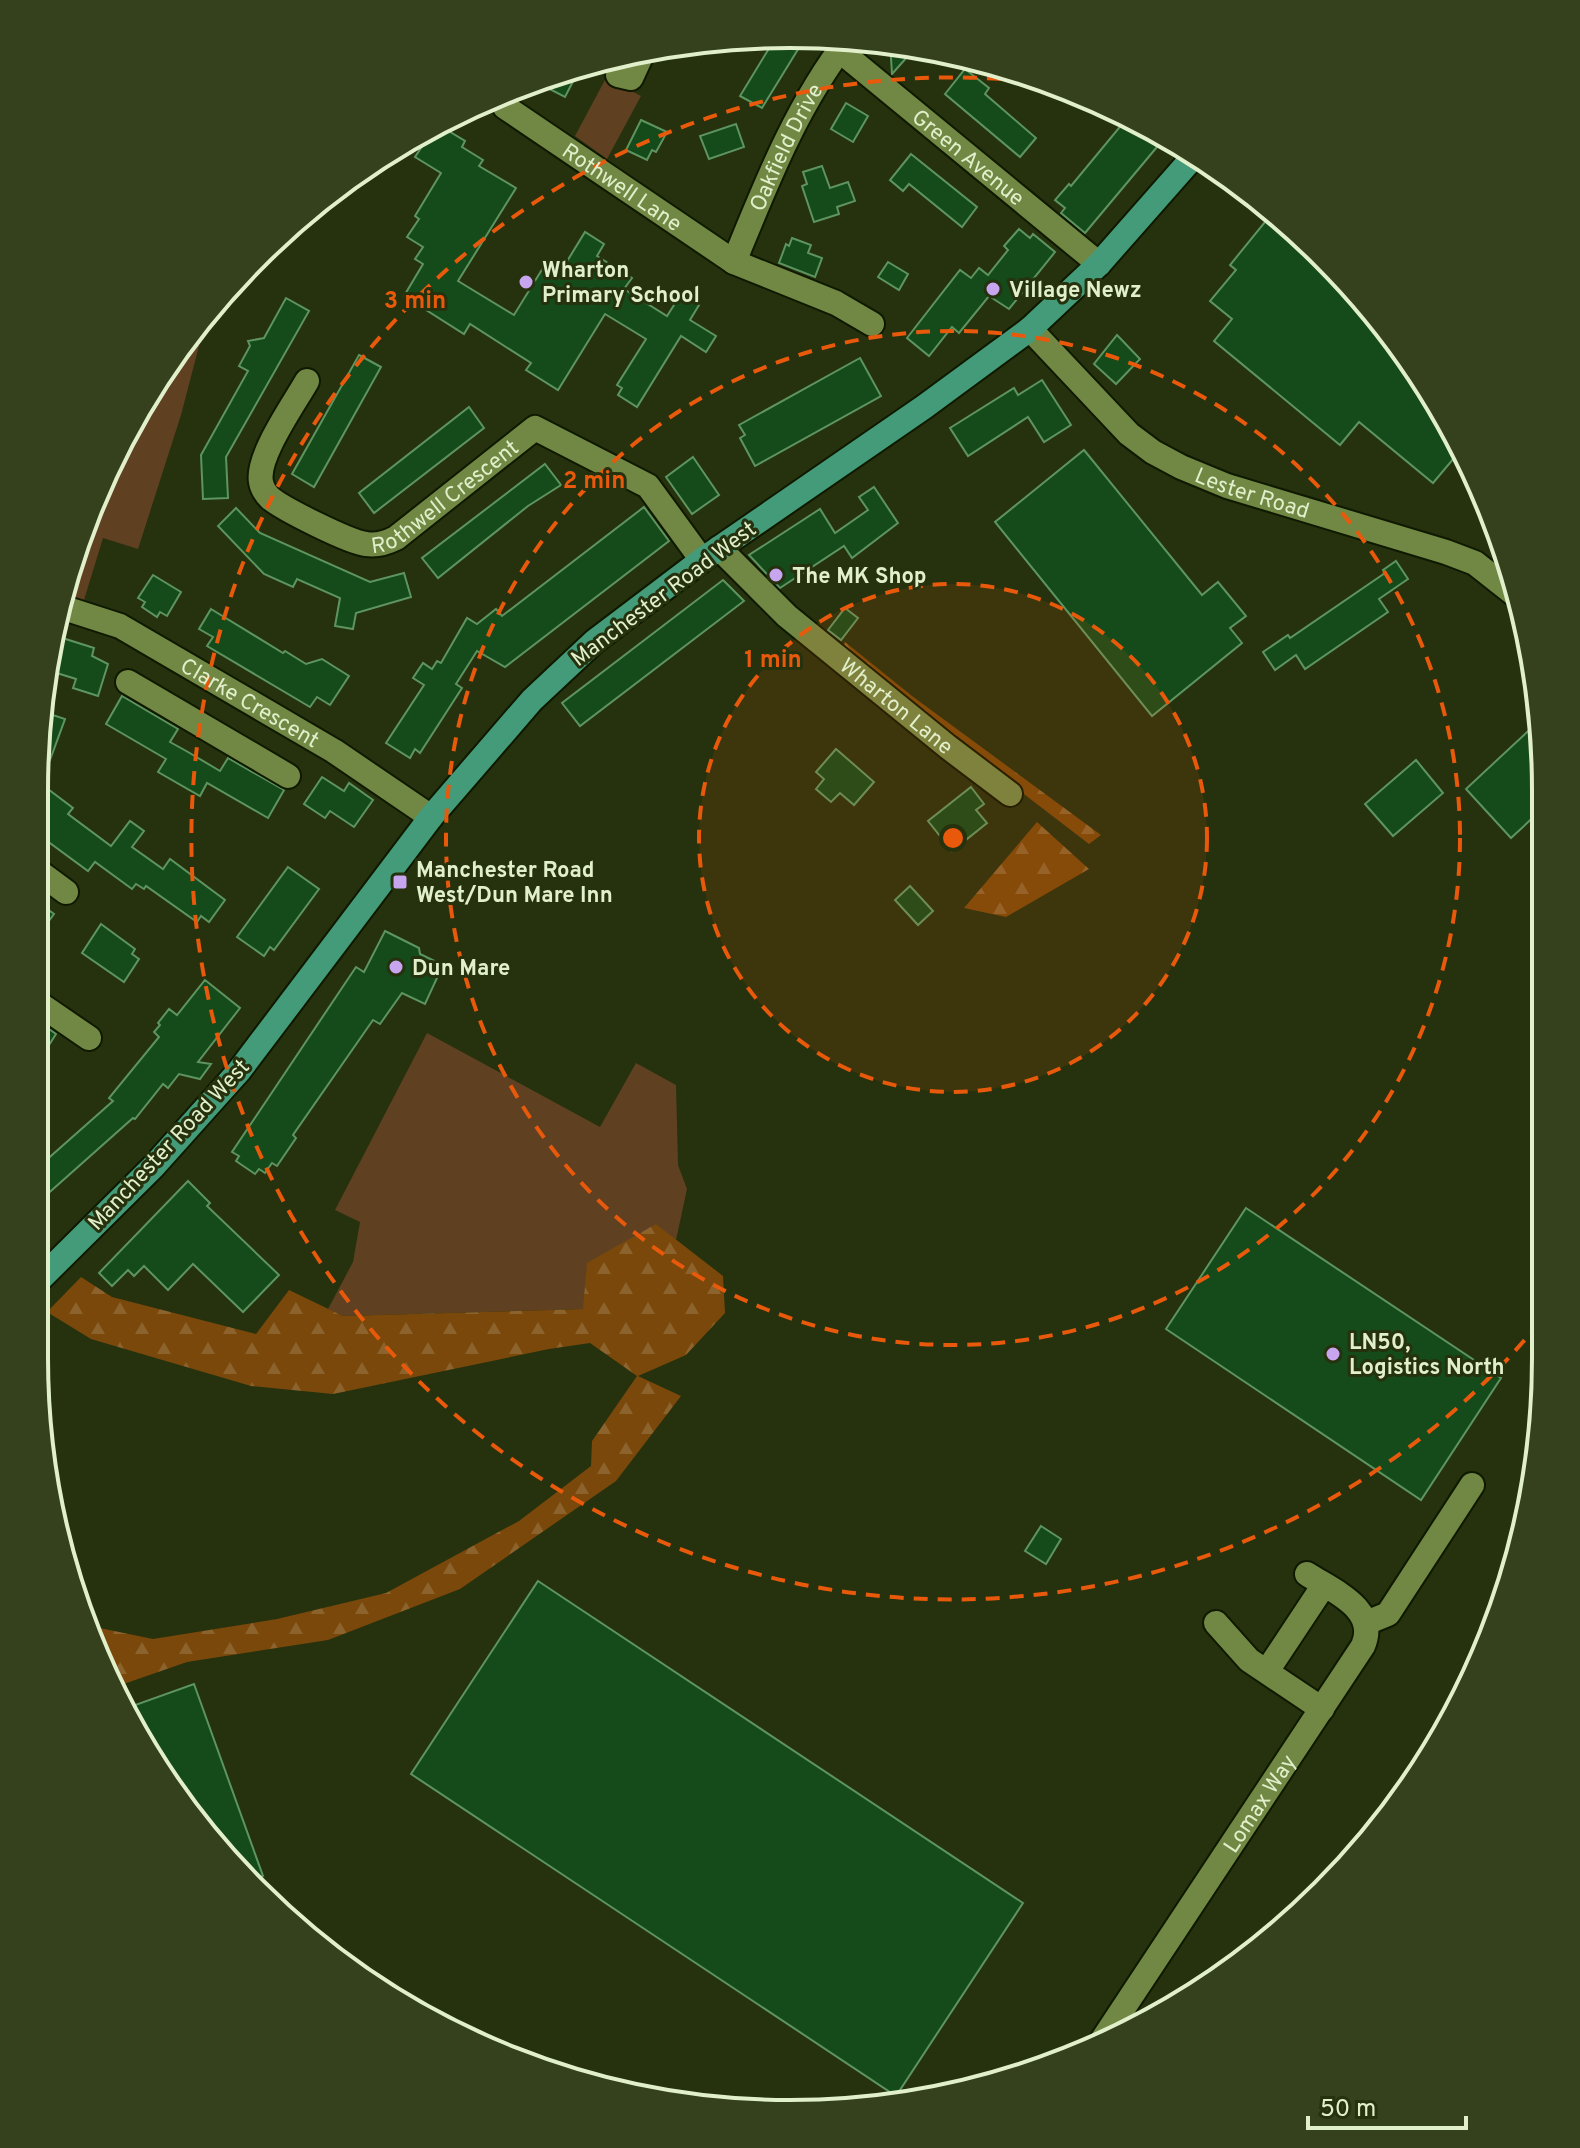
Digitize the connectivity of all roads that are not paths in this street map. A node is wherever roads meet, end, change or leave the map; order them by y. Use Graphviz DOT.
graph roads {
  1 [pos="840,50"];
  2 [pos="852,51"];
  3 [pos="638,64"];
  4 [pos="618,75"];
  5 [pos="505,107"];
  6 [pos="1187,164"];
  7 [pos="734,262"];
  8 [pos="1099,264"];
  9 [pos="872,324"];
  10 [pos="1030,329"];
  11 [pos="307,381"];
  12 [pos="711,554"];
  13 [pos="1503,585"];
  14 [pos="70,610"];
  15 [pos="128,682"];
  16 [pos="231,691"];
  17 [pos="209,729"];
  18 [pos="288,776"];
  19 [pos="1010,794"];
  20 [pos="431,817"];
  21 [pos="48,879"];
  22 [pos="66,892"];
  23 [pos="48,1010"];
  24 [pos="89,1038"];
  25 [pos="48,1271"];
  26 [pos="1472,1485"];
  27 [pos="1216,1623"];
  28 [pos="1366,1623"];
  29 [pos="1267,1671"];
  30 [pos="1322,1709"];
  31 [pos="1112,2026"];
  1 -- 7 [label="street, Oakfield Drive"];
  2 -- 8 [label="street, Green Avenue"];
  3 -- 4 [label="street"];
  5 -- 7 [label="street, Rothwell Lane"];
  6 -- 8 [label="main road, Manchester Road West"];
  7 -- 9 [label="street, Rothwell Lane"];
  8 -- 10 [label="main road, Manchester Road West"];
  10 -- 12 [label="main road, Manchester Road West"];
  10 -- 13 [label="street, Lester Road"];
  11 -- 12 [label="street, Rothwell Crescent"];
  12 -- 19 [label="street, Wharton Lane"];
  12 -- 20 [label="main road, Manchester Road West"];
  14 -- 16 [label="street, Clarke Crescent"];
  15 -- 17 [label="street"];
  16 -- 17 [label="street"];
  16 -- 20 [label="street, Clarke Crescent"];
  17 -- 18 [label="street"];
  20 -- 25 [label="main road, Manchester Road West"];
  21 -- 22 [label="street"];
  23 -- 24 [label="street"];
  26 -- 28 [label="street"];
  27 -- 29 [label="street"];
  28 -- 29 [label="street"];
  28 -- 30 [label="street, Lomax Way"];
  29 -- 30 [label="street"];
  30 -- 31 [label="street, Lomax Way"];
}
